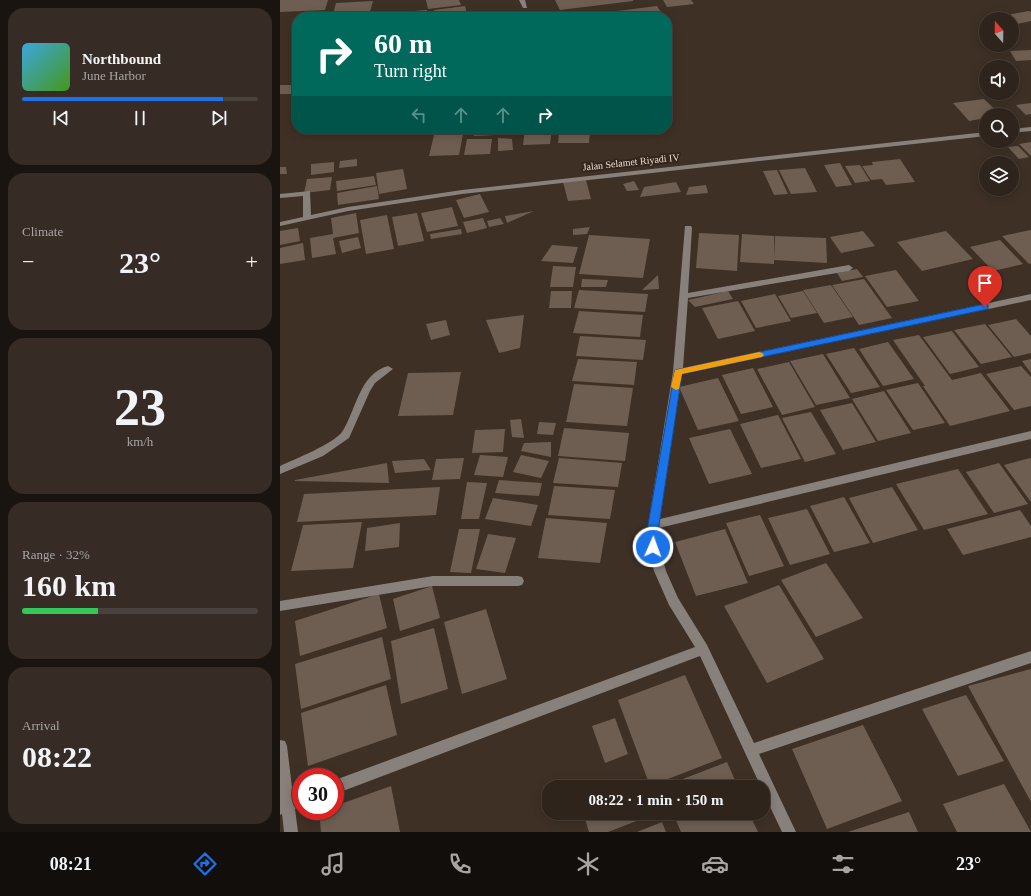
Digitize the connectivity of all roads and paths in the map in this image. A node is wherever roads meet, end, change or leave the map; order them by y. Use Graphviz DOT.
graph roads {
  1 [pos="522,0"];
  2 [pos="525,7"];
  3 [pos="1031,129"];
  4 [pos="1019,130"];
  5 [pos="979,135"];
  6 [pos="280,196"];
  7 [pos="307,218"];
  8 [pos="280,224"];
  9 [pos="688,228"];
  10 [pos="849,268"];
  11 [pos="684,296"];
  12 [pos="1031,297"];
  13 [pos="388,369"];
  14 [pos="678,372"];
  15 [pos="1031,435"];
  16 [pos="280,470"];
  17 [pos="654,525"];
  18 [pos="518,581"];
  19 [pos="280,606"];
  20 [pos="703,649"];
  21 [pos="1031,657"];
  22 [pos="280,746"];
  23 [pos="751,750"];
  24 [pos="344,784"];
  25 [pos="283,806"];
  26 [pos="291,832"];
  27 [pos="789,832"];
  1 -- 2 [label="street"];
  3 -- 4 [label="street"];
  5 -- 7 [label="street, Jalan Selamet Riyadi IV"];
  6 -- 7 [label="street"];
  7 -- 8 [label="street, Jalan Selamet Riyadi IV"];
  9 -- 11 [label="street"];
  10 -- 11 [label="street"];
  11 -- 14 [label="street"];
  12 -- 14 [label="street"];
  13 -- 16 [label="street"];
  14 -- 17 [label="street"];
  15 -- 17 [label="street"];
  17 -- 20 [label="street"];
  18 -- 19 [label="street"];
  20 -- 23 [label="street"];
  20 -- 24 [label="street"];
  21 -- 23 [label="street"];
  22 -- 25 [label="street"];
  23 -- 27 [label="street"];
  25 -- 26 [label="street"];
}
